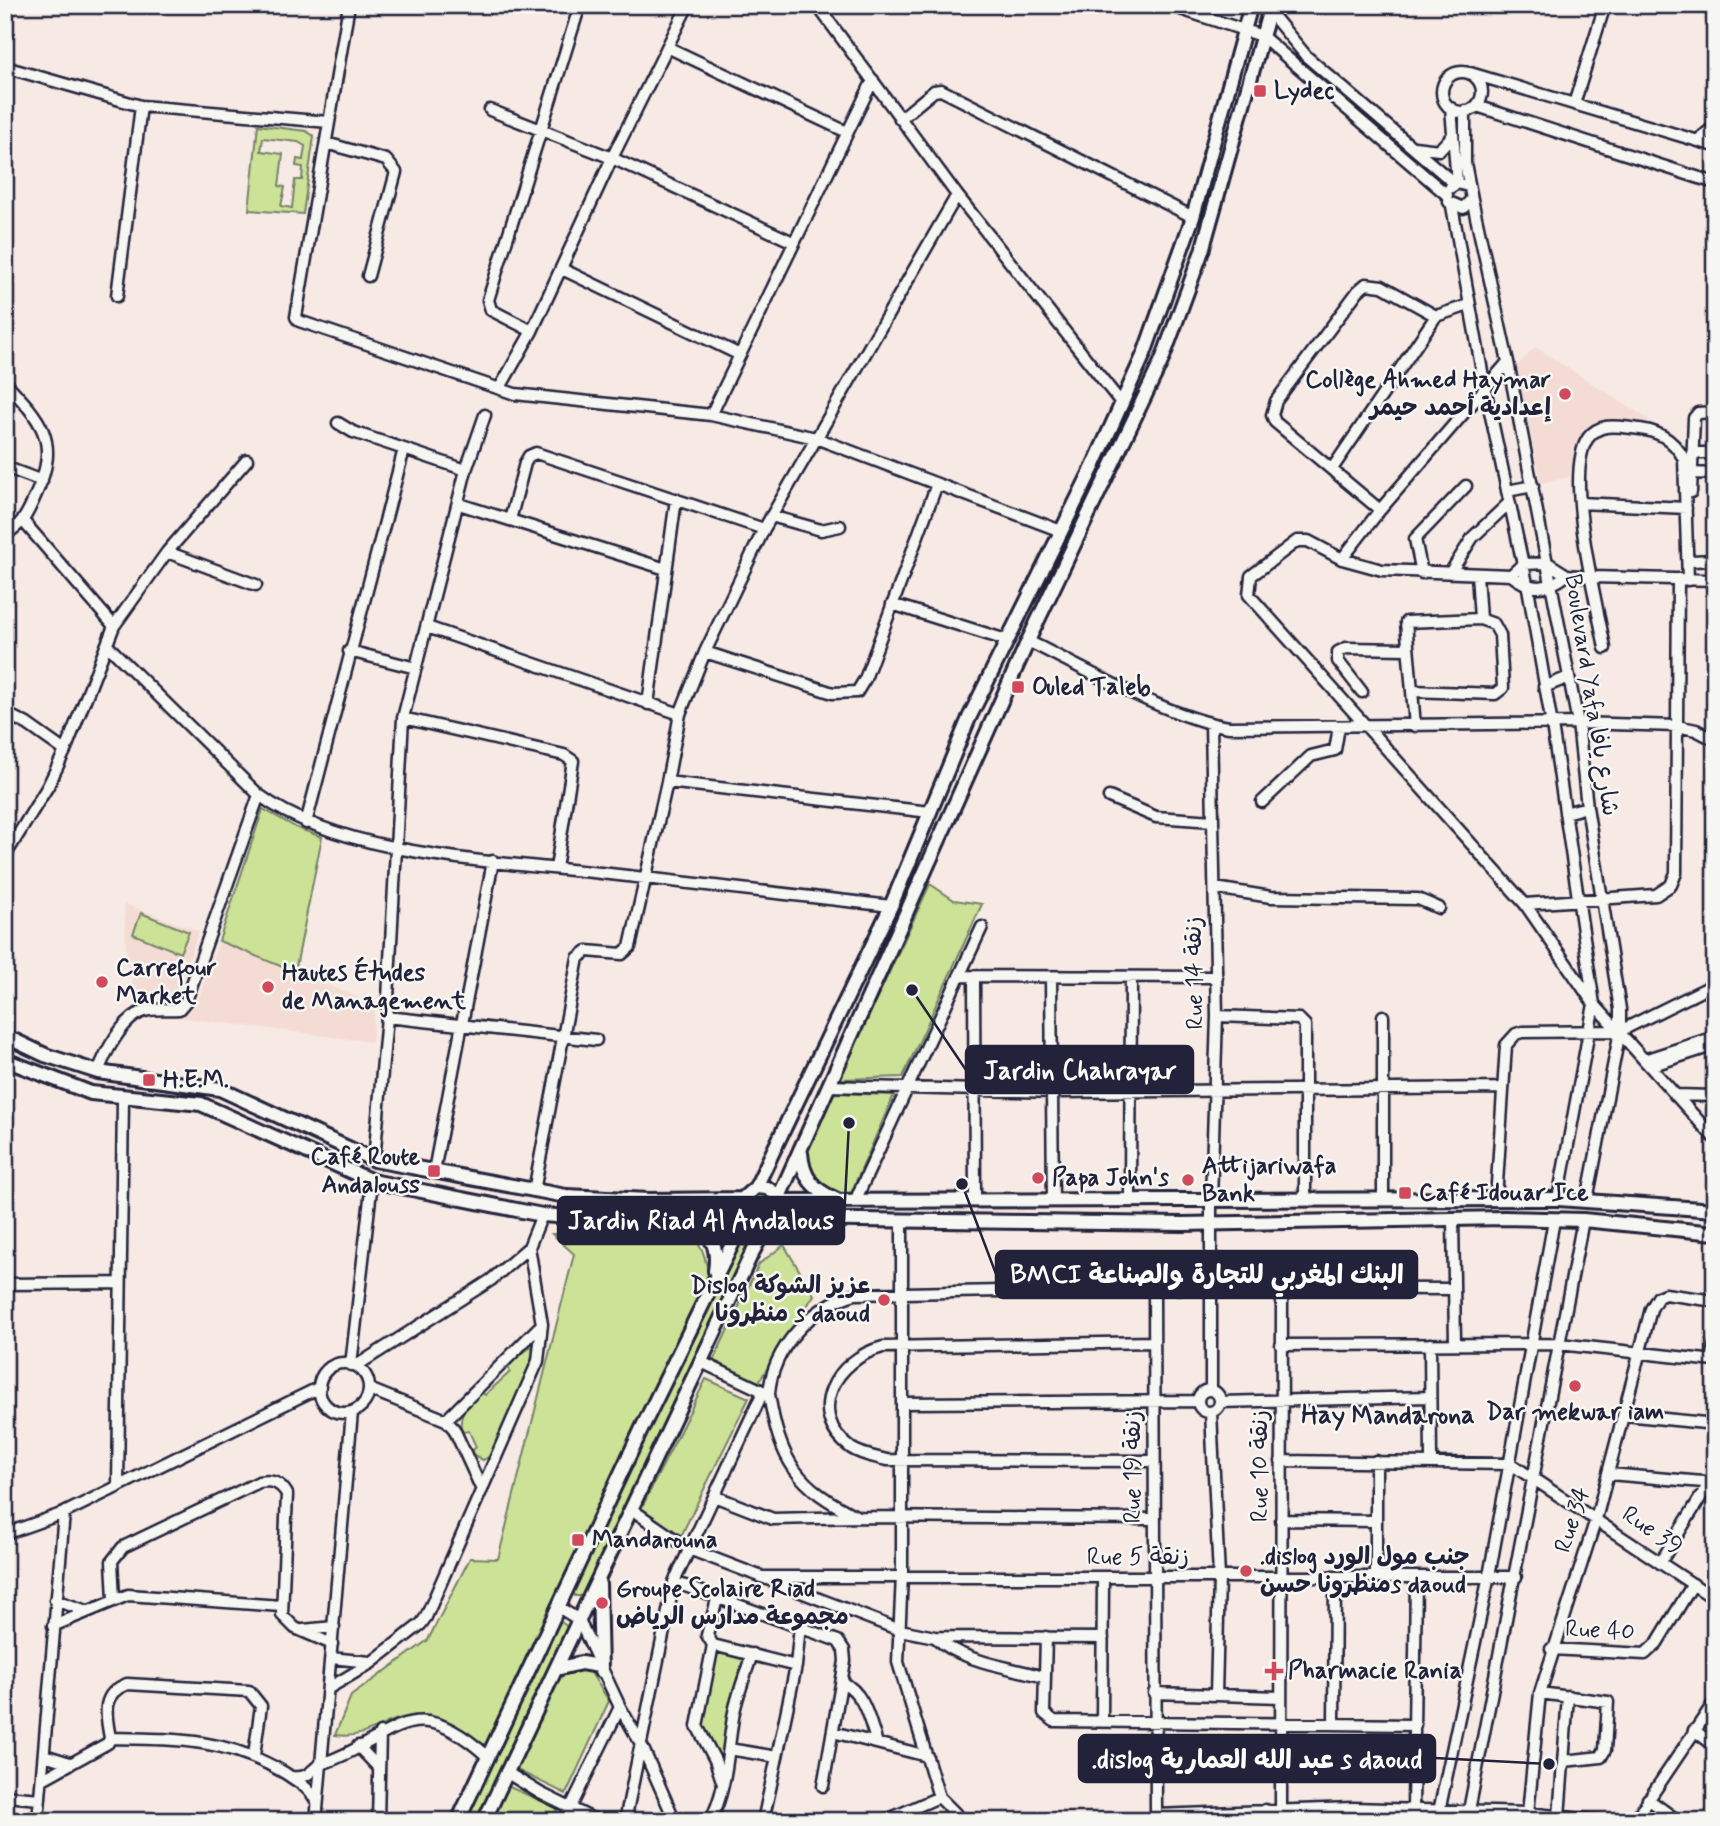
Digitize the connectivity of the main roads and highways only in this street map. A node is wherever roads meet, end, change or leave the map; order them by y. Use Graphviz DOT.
graph roads {
  1 [pos="1253,5"];
  2 [pos="1270,8"];
  3 [pos="5,1036"];
  4 [pos="5,1060"];
  5 [pos="801,1149"];
  6 [pos="756,1187"];
  7 [pos="741,1199"];
  8 [pos="779,1199"];
  9 [pos="839,1200"];
  10 [pos="1715,1210"];
  11 [pos="668,1217"];
  12 [pos="743,1219"];
  13 [pos="777,1219"];
  14 [pos="766,1227"];
  15 [pos="1715,1233"];
  16 [pos="714,1278"];
  17 [pos="599,1578"];
  18 [pos="556,1669"];
  19 [pos="458,1821"];
  20 [pos="484,1821"];
  1 -- 6 [label="main road"];
  2 -- 5 [label="main road"];
  3 -- 7 [label="main road"];
  4 -- 11 [label="main road"];
  5 -- 8 [label="main road"];
  5 -- 9 [label="main road"];
  6 -- 7 [label="main road"];
  6 -- 8 [label="main road"];
  7 -- 12 [label="main road"];
  8 -- 9 [label="main road"];
  8 -- 13 [label="main road"];
  9 -- 10 [label="main road"];
  11 -- 12 [label="main road"];
  11 -- 16 [label="main road"];
  12 -- 14 [label="main road"];
  12 -- 16 [label="main road"];
  13 -- 14 [label="main road"];
  13 -- 15 [label="main road"];
  14 -- 17 [label="main road"];
  16 -- 19 [label="main road"];
  17 -- 18 [label="main road"];
  17 -- 18 [label="main road"];
  18 -- 20 [label="main road"];
}
